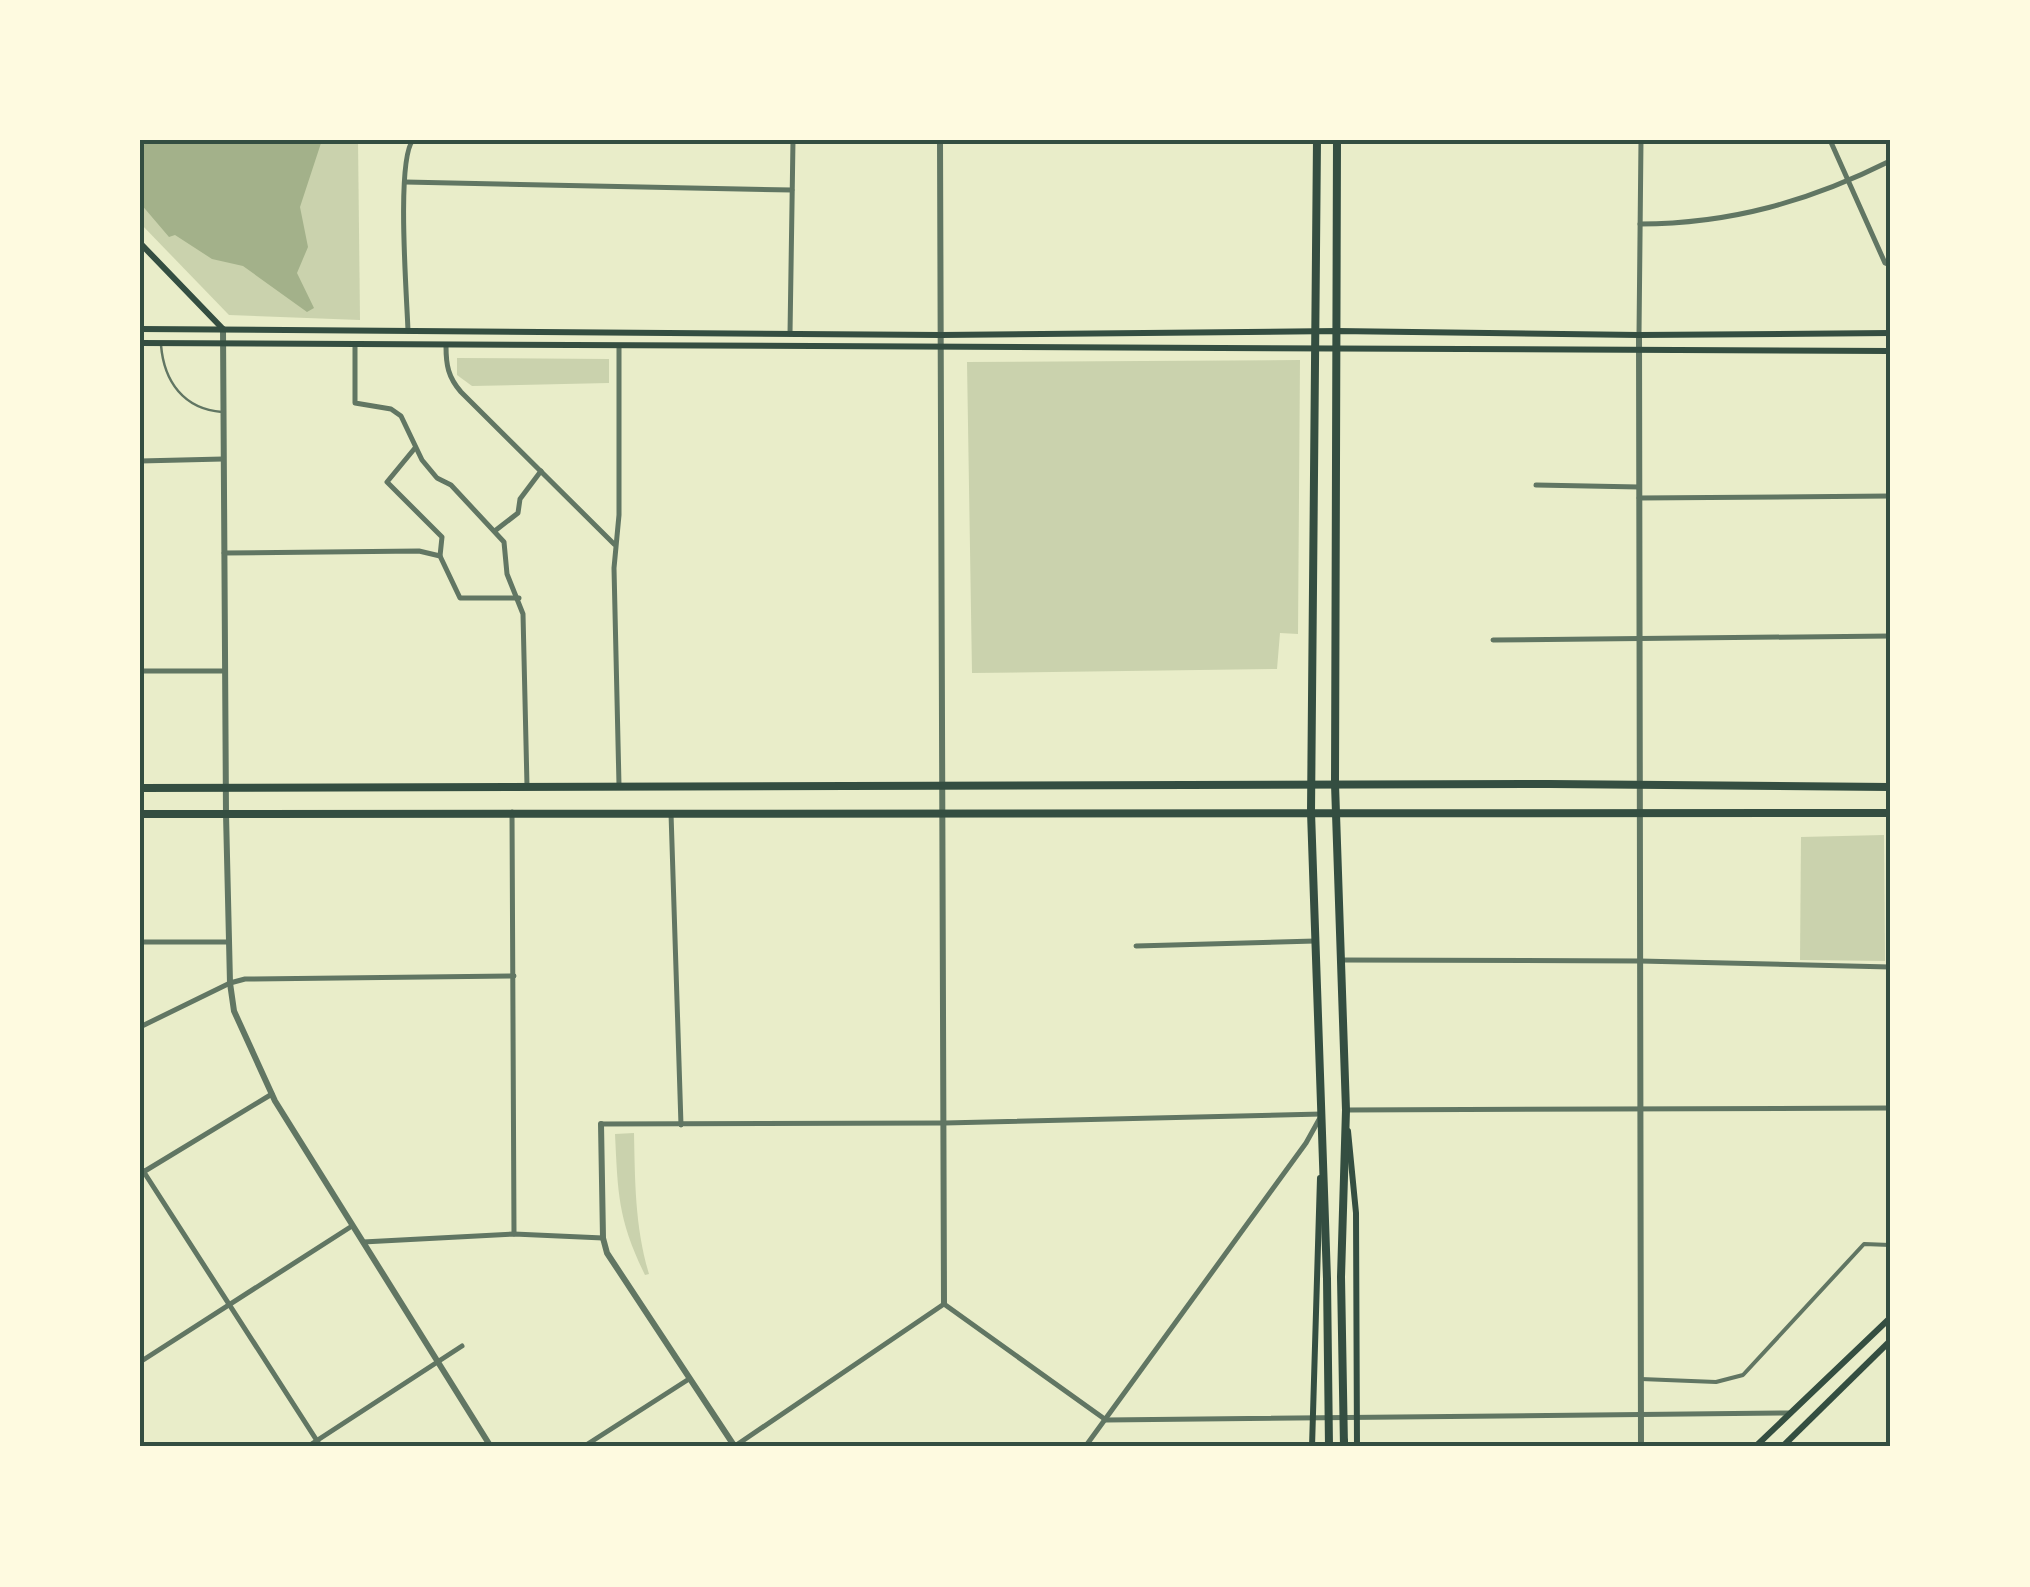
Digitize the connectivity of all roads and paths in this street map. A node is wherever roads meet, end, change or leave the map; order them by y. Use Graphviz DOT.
graph roads {
  1 [pos="413,140"];
  2 [pos="792,140"];
  3 [pos="940,140"];
  4 [pos="1317,140"];
  5 [pos="1337,140"];
  6 [pos="1641,140"];
  7 [pos="1830,140"];
  8 [pos="1890,161"];
  9 [pos="1850,181"];
  10 [pos="405,182"];
  11 [pos="792,190"];
  12 [pos="1640,224"];
  13 [pos="140,243"];
  14 [pos="1890,266"];
  15 [pos="140,329"];
  16 [pos="223,330"];
  17 [pos="408,331"];
  18 [pos="1318,331"];
  19 [pos="1337,331"];
  20 [pos="1890,333"];
  21 [pos="790,334"];
  22 [pos="941,335"];
  23 [pos="1639,336"];
  24 [pos="223,343"];
  25 [pos="140,344"];
  26 [pos="161,344"];
  27 [pos="355,345"];
  28 [pos="446,346"];
  29 [pos="620,346"];
  30 [pos="941,347"];
  31 [pos="1318,347"];
  32 [pos="1336,347"];
  33 [pos="1638,350"];
  34 [pos="1890,351"];
  35 [pos="223,412"];
  36 [pos="415,448"];
  37 [pos="223,459"];
  38 [pos="140,460"];
  39 [pos="542,470"];
  40 [pos="1536,485"];
  41 [pos="1639,487"];
  42 [pos="1890,496"];
  43 [pos="1639,498"];
  44 [pos="496,530"];
  45 [pos="616,546"];
  46 [pos="224,553"];
  47 [pos="440,556"];
  48 [pos="519,598"];
  49 [pos="1890,636"];
  50 [pos="1639,639"];
  51 [pos="1493,640"];
  52 [pos="225,671"];
  53 [pos="140,672"];
  54 [pos="1311,784"];
  55 [pos="1335,784"];
  56 [pos="1640,784"];
  57 [pos="942,785"];
  58 [pos="527,786"];
  59 [pos="620,786"];
  60 [pos="1890,787"];
  61 [pos="140,788"];
  62 [pos="226,788"];
  63 [pos="671,811"];
  64 [pos="512,812"];
  65 [pos="1311,812"];
  66 [pos="1336,812"];
  67 [pos="1640,812"];
  68 [pos="1890,813"];
  69 [pos="140,814"];
  70 [pos="226,814"];
  71 [pos="941,814"];
  72 [pos="1315,941"];
  73 [pos="140,942"];
  74 [pos="229,942"];
  75 [pos="1136,946"];
  76 [pos="1340,960"];
  77 [pos="1640,961"];
  78 [pos="1890,967"];
  79 [pos="514,976"];
  80 [pos="230,983"];
  81 [pos="140,1027"];
  82 [pos="272,1094"];
  83 [pos="1890,1108"];
  84 [pos="1640,1109"];
  85 [pos="1346,1110"];
  86 [pos="1322,1114"];
  87 [pos="945,1122"];
  88 [pos="602,1124"];
  89 [pos="681,1125"];
  90 [pos="141,1170"];
  91 [pos="352,1225"];
  92 [pos="514,1234"];
  93 [pos="602,1238"];
  94 [pos="363,1242"];
  95 [pos="1890,1245"];
  96 [pos="229,1304"];
  97 [pos="944,1304"];
  98 [pos="1890,1318"];
  99 [pos="1890,1342"];
  100 [pos="462,1346"];
  101 [pos="140,1362"];
  102 [pos="437,1364"];
  103 [pos="689,1378"];
  104 [pos="1640,1379"];
  105 [pos="1641,1412"];
  106 [pos="1791,1413"];
  107 [pos="1356,1416"];
  108 [pos="1312,1417"];
  109 [pos="1106,1420"];
  110 [pos="319,1444"];
  111 [pos="1344,1445"];
  112 [pos="307,1447"];
  113 [pos="491,1447"];
  114 [pos="583,1447"];
  115 [pos="735,1447"];
  116 [pos="1085,1447"];
  117 [pos="1312,1447"];
  118 [pos="1329,1447"];
  119 [pos="1357,1447"];
  120 [pos="1641,1447"];
  121 [pos="1755,1447"];
  122 [pos="1782,1447"];
  1 -- 10 [label="street"];
  2 -- 11 [label="street"];
  3 -- 22 [label="street"];
  4 -- 18 [label="main road"];
  5 -- 19 [label="main road"];
  6 -- 12 [label="street"];
  7 -- 9 [label="street"];
  8 -- 9 [label="street"];
  9 -- 12 [label="street"];
  9 -- 14 [label="street"];
  10 -- 11 [label="street"];
  10 -- 17 [label="street"];
  11 -- 21 [label="street"];
  12 -- 23 [label="street"];
  13 -- 16 [label="main road"];
  15 -- 16 [label="main road"];
  16 -- 17 [label="main road"];
  16 -- 24 [label="street"];
  17 -- 21 [label="main road"];
  18 -- 19 [label="main road"];
  18 -- 22 [label="main road"];
  18 -- 31 [label="main road"];
  19 -- 23 [label="main road"];
  19 -- 32 [label="main road"];
  20 -- 23 [label="main road"];
  21 -- 22 [label="main road"];
  22 -- 30 [label="street"];
  23 -- 33 [label="street"];
  24 -- 26 [label="main road"];
  24 -- 27 [label="main road"];
  24 -- 35 [label="street"];
  25 -- 26 [label="main road"];
  26 -- 35 [label="lane"];
  27 -- 28 [label="main road"];
  27 -- 36 [label="street"];
  28 -- 29 [label="main road"];
  28 -- 39 [label="street"];
  29 -- 30 [label="main road"];
  29 -- 45 [label="street"];
  30 -- 31 [label="main road"];
  30 -- 57 [label="street"];
  31 -- 32 [label="main road"];
  31 -- 54 [label="main road"];
  32 -- 33 [label="main road"];
  32 -- 55 [label="main road"];
  33 -- 34 [label="main road"];
  33 -- 41 [label="street"];
  35 -- 37 [label="street"];
  36 -- 44 [label="street"];
  36 -- 47 [label="street"];
  37 -- 38 [label="street"];
  37 -- 46 [label="street"];
  39 -- 44 [label="street"];
  39 -- 45 [label="street"];
  40 -- 41 [label="street"];
  41 -- 43 [label="street"];
  42 -- 43 [label="street"];
  43 -- 50 [label="street"];
  44 -- 48 [label="street"];
  45 -- 59 [label="street"];
  46 -- 47 [label="street"];
  46 -- 52 [label="street"];
  47 -- 48 [label="street"];
  48 -- 58 [label="street"];
  49 -- 50 [label="street"];
  50 -- 51 [label="street"];
  50 -- 56 [label="street"];
  52 -- 53 [label="street"];
  52 -- 62 [label="street"];
  54 -- 55 [label="main road"];
  54 -- 57 [label="main road"];
  54 -- 65 [label="main road"];
  55 -- 56 [label="main road"];
  55 -- 66 [label="main road"];
  56 -- 60 [label="main road"];
  56 -- 67 [label="street"];
  57 -- 59 [label="main road"];
  57 -- 71 [label="street"];
  58 -- 59 [label="main road"];
  58 -- 62 [label="main road"];
  61 -- 62 [label="main road"];
  62 -- 70 [label="street"];
  63 -- 64 [label="main road"];
  63 -- 71 [label="main road"];
  63 -- 89 [label="street"];
  64 -- 70 [label="main road"];
  64 -- 79 [label="street"];
  65 -- 66 [label="main road"];
  65 -- 71 [label="main road"];
  65 -- 72 [label="main road"];
  66 -- 67 [label="main road"];
  66 -- 76 [label="main road"];
  67 -- 68 [label="main road"];
  67 -- 77 [label="street"];
  69 -- 70 [label="main road"];
  70 -- 74 [label="street"];
  71 -- 87 [label="street"];
  72 -- 75 [label="street"];
  72 -- 86 [label="main road"];
  73 -- 74 [label="street"];
  74 -- 80 [label="street"];
  76 -- 77 [label="street"];
  76 -- 85 [label="main road"];
  77 -- 78 [label="street"];
  77 -- 84 [label="street"];
  79 -- 80 [label="street"];
  79 -- 92 [label="street"];
  80 -- 81 [label="street"];
  80 -- 82 [label="street"];
  82 -- 90 [label="street"];
  82 -- 91 [label="street"];
  83 -- 84 [label="street"];
  84 -- 85 [label="street"];
  84 -- 104 [label="street"];
  85 -- 107 [label="main road"];
  85 -- 111 [label="main road"];
  86 -- 87 [label="street"];
  86 -- 108 [label="main road"];
  86 -- 109 [label="street"];
  86 -- 118 [label="main road"];
  87 -- 89 [label="street"];
  87 -- 97 [label="street"];
  88 -- 89 [label="street"];
  88 -- 93 [label="street"];
  90 -- 96 [label="street"];
  91 -- 94 [label="street"];
  91 -- 96 [label="street"];
  92 -- 93 [label="street"];
  92 -- 94 [label="street"];
  93 -- 103 [label="street"];
  94 -- 102 [label="street"];
  95 -- 104 [label="street"];
  96 -- 101 [label="street"];
  96 -- 110 [label="street"];
  97 -- 109 [label="street"];
  97 -- 115 [label="street"];
  98 -- 106 [label="main road"];
  99 -- 122 [label="main road"];
  100 -- 102 [label="street"];
  102 -- 110 [label="street"];
  102 -- 113 [label="street"];
  103 -- 114 [label="street"];
  103 -- 115 [label="street"];
  104 -- 105 [label="street"];
  105 -- 106 [label="street"];
  105 -- 107 [label="street"];
  105 -- 120 [label="street"];
  106 -- 121 [label="main road"];
  107 -- 108 [label="street"];
  107 -- 119 [label="main road"];
  108 -- 109 [label="street"];
  108 -- 117 [label="main road"];
  109 -- 116 [label="street"];
  110 -- 112 [label="street"];
}
